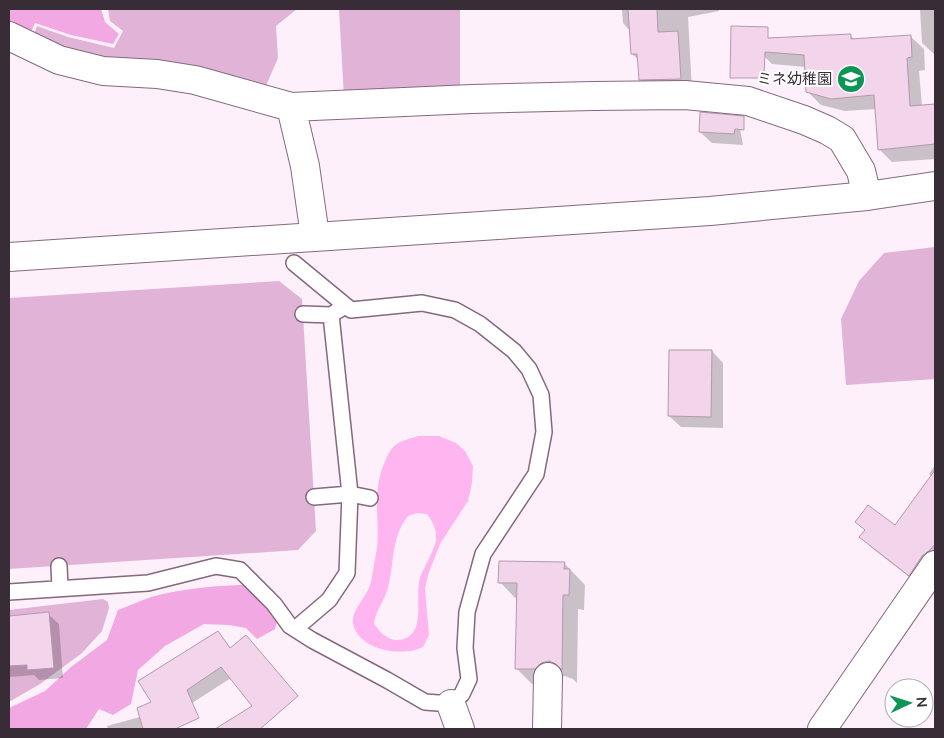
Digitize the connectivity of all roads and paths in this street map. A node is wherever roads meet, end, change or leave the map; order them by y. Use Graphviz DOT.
graph roads {
  1 [pos="9,36"];
  2 [pos="291,108"];
  3 [pos="935,186"];
  4 [pos="867,196"];
  5 [pos="315,236"];
  6 [pos="9,257"];
  7 [pos="294,263"];
  8 [pos="345,306"];
  9 [pos="303,314"];
  10 [pos="331,315"];
  11 [pos="350,494"];
  12 [pos="314,497"];
  13 [pos="370,498"];
  14 [pos="935,565"];
  15 [pos="59,566"];
  16 [pos="60,588"];
  17 [pos="9,592"];
  18 [pos="295,629"];
  19 [pos="548,677"];
  20 [pos="451,704"];
  21 [pos="460,729"];
  22 [pos="547,729"];
  23 [pos="822,729"];
  1 -- 2 [label="street"];
  2 -- 4 [label="street"];
  2 -- 5 [label="street"];
  3 -- 4 [label="street"];
  4 -- 5 [label="street"];
  5 -- 6 [label="street"];
  7 -- 8 [label="lane"];
  8 -- 10 [label="lane"];
  8 -- 20 [label="lane"];
  9 -- 10 [label="lane"];
  10 -- 11 [label="lane"];
  11 -- 12 [label="lane"];
  11 -- 13 [label="lane"];
  11 -- 18 [label="lane"];
  14 -- 23 [label="street"];
  15 -- 16 [label="lane"];
  16 -- 17 [label="lane"];
  16 -- 18 [label="lane"];
  18 -- 20 [label="lane"];
  19 -- 22 [label="street"];
  20 -- 21 [label="street"];
}
